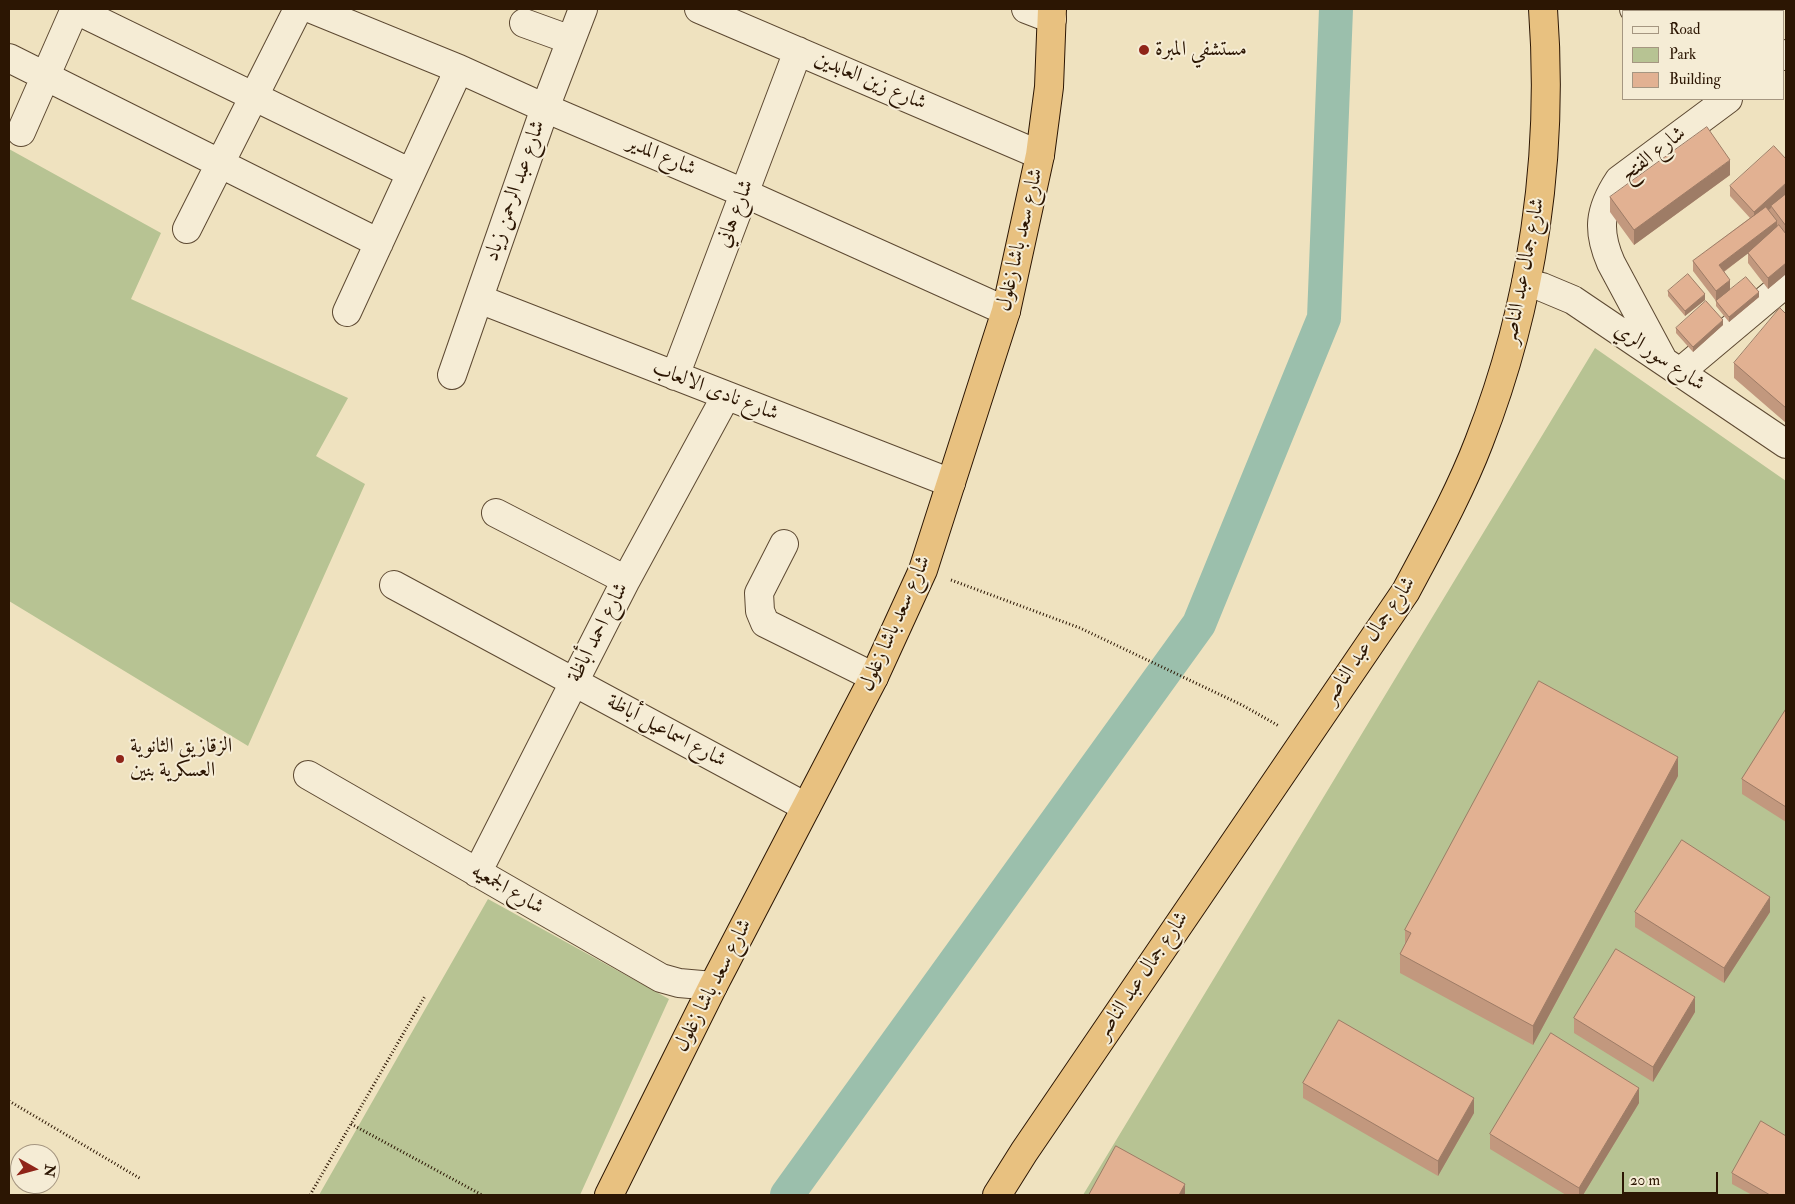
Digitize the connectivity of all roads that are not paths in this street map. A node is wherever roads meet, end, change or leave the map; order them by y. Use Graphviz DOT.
graph roads {
  1 [pos="75,9"];
  2 [pos="298,9"];
  3 [pos="312,9"];
  4 [pos="583,9"];
  5 [pos="699,9"];
  6 [pos="1026,9"];
  7 [pos="1543,9"];
  8 [pos="1052,14"];
  9 [pos="357,17"];
  10 [pos="524,23"];
  11 [pos="571,40"];
  12 [pos="798,51"];
  13 [pos="9,58"];
  14 [pos="459,69"];
  15 [pos="45,76"];
  16 [pos="254,96"];
  17 [pos="1714,103"];
  18 [pos="545,108"];
  19 [pos="21,132"];
  20 [pos="1040,156"];
  21 [pos="220,164"];
  22 [pos="411,173"];
  23 [pos="744,193"];
  24 [pos="187,229"];
  25 [pos="379,243"];
  26 [pos="1526,283"];
  27 [pos="1786,283"];
  28 [pos="479,299"];
  29 [pos="1006,311"];
  30 [pos="347,312"];
  31 [pos="1672,366"];
  32 [pos="452,375"];
  33 [pos="675,376"];
  34 [pos="726,396"];
  35 [pos="1786,444"];
  36 [pos="951,483"];
  37 [pos="496,513"];
  38 [pos="784,544"];
  39 [pos="626,580"];
  40 [pos="394,585"];
  41 [pos="874,677"];
  42 [pos="574,683"];
  43 [pos="308,775"];
  44 [pos="806,807"];
  45 [pos="477,873"];
  46 [pos="713,986"];
  47 [pos="609,1195"];
  48 [pos="997,1195"];
  1 -- 15 [label="street"];
  1 -- 16 [label="street"];
  2 -- 16 [label="street"];
  3 -- 9 [label="street, شارع المدير"];
  4 -- 11 [label="street, شارع عبد الرحمن زياد"];
  5 -- 12 [label="street, شارع زين العابدين"];
  6 -- 8 [label="street"];
  7 -- 26 [label="highway, شارع جمال عبد الناصر"];
  8 -- 20 [label="highway, شارع سعد باشا زغلول"];
  9 -- 14 [label="street, شارع المدير"];
  10 -- 11 [label="street"];
  11 -- 18 [label="street, شارع عبد الرحمن زياد"];
  12 -- 20 [label="street, شارع زين العابدين"];
  12 -- 23 [label="street, شارع هاني"];
  13 -- 15 [label="street"];
  14 -- 18 [label="street, شارع المدير"];
  14 -- 22 [label="street"];
  15 -- 19 [label="street"];
  15 -- 21 [label="street"];
  16 -- 21 [label="street"];
  16 -- 22 [label="street"];
  17 -- 31 [label="street, شارع الفتح"];
  18 -- 23 [label="street, شارع المدير"];
  18 -- 28 [label="street, شارع عبد الرحمن زياد"];
  20 -- 29 [label="highway, شارع سعد باشا زغلول"];
  21 -- 24 [label="street"];
  21 -- 25 [label="street"];
  22 -- 25 [label="street"];
  23 -- 29 [label="street, شارع المدير"];
  23 -- 33 [label="street, شارع هاني"];
  25 -- 30 [label="street"];
  26 -- 31 [label="street, شارع سور الري"];
  26 -- 48 [label="highway, شارع جمال عبد الناصر"];
  27 -- 31 [label="street"];
  28 -- 32 [label="street, شارع عبد الرحمن زياد"];
  28 -- 33 [label="street, شارع نادى الالعاب"];
  29 -- 36 [label="highway, شارع سعد باشا زغلول"];
  31 -- 35 [label="street, شارع سور الري"];
  33 -- 34 [label="street, شارع نادى الالعاب"];
  34 -- 36 [label="street, شارع نادى الالعاب"];
  34 -- 39 [label="street, شارع احمد أباظة"];
  36 -- 41 [label="highway, شارع سعد باشا زغلول"];
  37 -- 39 [label="street"];
  38 -- 41 [label="street"];
  39 -- 42 [label="street, شارع احمد أباظة"];
  40 -- 42 [label="street, شارع اسماعيل أباظة"];
  41 -- 44 [label="highway, شارع سعد باشا زغلول"];
  42 -- 44 [label="street, شارع اسماعيل أباظة"];
  42 -- 45 [label="street, شارع احمد أباظة"];
  43 -- 45 [label="street, شارع الجمعيه"];
  44 -- 46 [label="highway, شارع سعد باشا زغلول"];
  45 -- 46 [label="street, شارع الجمعيه"];
  46 -- 47 [label="highway, شارع سعد باشا زغلول"];
}
